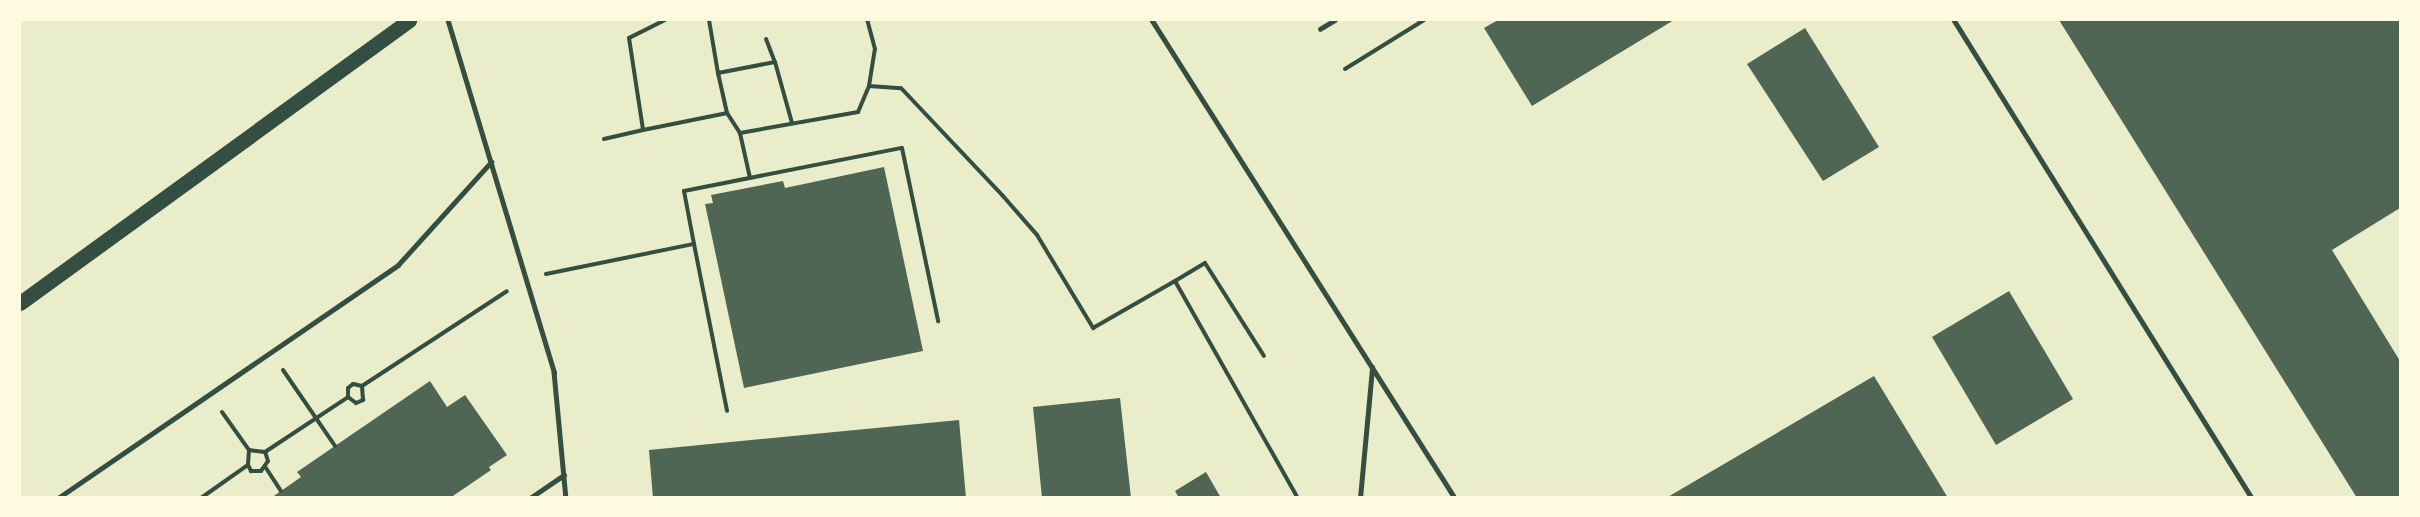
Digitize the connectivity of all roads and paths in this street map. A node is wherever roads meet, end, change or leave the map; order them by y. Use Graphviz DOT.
graph roads {
  1 [pos="409,20"];
  2 [pos="448,20"];
  3 [pos="665,20"];
  4 [pos="709,20"];
  5 [pos="867,20"];
  6 [pos="1152,20"];
  7 [pos="1335,20"];
  8 [pos="1424,20"];
  9 [pos="1954,20"];
  10 [pos="1320,29"];
  11 [pos="766,39"];
  12 [pos="775,62"];
  13 [pos="1345,69"];
  14 [pos="717,73"];
  15 [pos="869,86"];
  16 [pos="727,113"];
  17 [pos="792,123"];
  18 [pos="643,130"];
  19 [pos="740,133"];
  20 [pos="604,139"];
  21 [pos="492,162"];
  22 [pos="750,178"];
  23 [pos="694,244"];
  24 [pos="526,278"];
  25 [pos="1174,280"];
  26 [pos="20,303"];
  27 [pos="938,321"];
  28 [pos="271,352"];
  29 [pos="1264,356"];
  30 [pos="1372,368"];
  31 [pos="362,386"];
  32 [pos="210,394"];
  33 [pos="348,397"];
  34 [pos="727,411"];
  35 [pos="316,418"];
  36 [pos="335,446"];
  37 [pos="249,450"];
  38 [pos="265,452"];
  39 [pos="248,465"];
  40 [pos="266,468"];
  41 [pos="564,475"];
  42 [pos="281,491"];
  43 [pos="58,498"];
  44 [pos="201,498"];
  45 [pos="530,498"];
  46 [pos="566,498"];
  47 [pos="1298,498"];
  48 [pos="1360,498"];
  49 [pos="1455,498"];
  50 [pos="2252,498"];
  1 -- 26 [label="main road"];
  2 -- 21 [label="lane"];
  3 -- 18 [label="path"];
  4 -- 14 [label="path"];
  5 -- 15 [label="path"];
  6 -- 30 [label="lane"];
  7 -- 10 [label="lane"];
  8 -- 13 [label="path"];
  9 -- 50 [label="lane"];
  11 -- 12 [label="path"];
  12 -- 14 [label="path"];
  12 -- 17 [label="path"];
  14 -- 16 [label="path"];
  15 -- 17 [label="path"];
  15 -- 25 [label="path"];
  16 -- 18 [label="path"];
  16 -- 19 [label="path"];
  17 -- 19 [label="path"];
  18 -- 20 [label="path"];
  19 -- 22 [label="path"];
  21 -- 24 [label="lane"];
  21 -- 28 [label="lane"];
  22 -- 23 [label="path"];
  22 -- 27 [label="path"];
  23 -- 24 [label="path"];
  23 -- 34 [label="path"];
  24 -- 31 [label="path"];
  24 -- 41 [label="lane"];
  25 -- 29 [label="path"];
  25 -- 47 [label="path"];
  28 -- 32 [label="lane"];
  28 -- 35 [label="path"];
  30 -- 48 [label="lane"];
  30 -- 49 [label="lane"];
  31 -- 33 [label="path"];
  31 -- 33 [label="path"];
  32 -- 37 [label="path"];
  32 -- 43 [label="lane"];
  33 -- 35 [label="path"];
  35 -- 36 [label="path"];
  35 -- 38 [label="path"];
  37 -- 38 [label="path"];
  37 -- 39 [label="path"];
  38 -- 40 [label="path"];
  39 -- 40 [label="path"];
  39 -- 44 [label="path"];
  40 -- 42 [label="path"];
  41 -- 45 [label="lane"];
  41 -- 46 [label="lane"];
}
